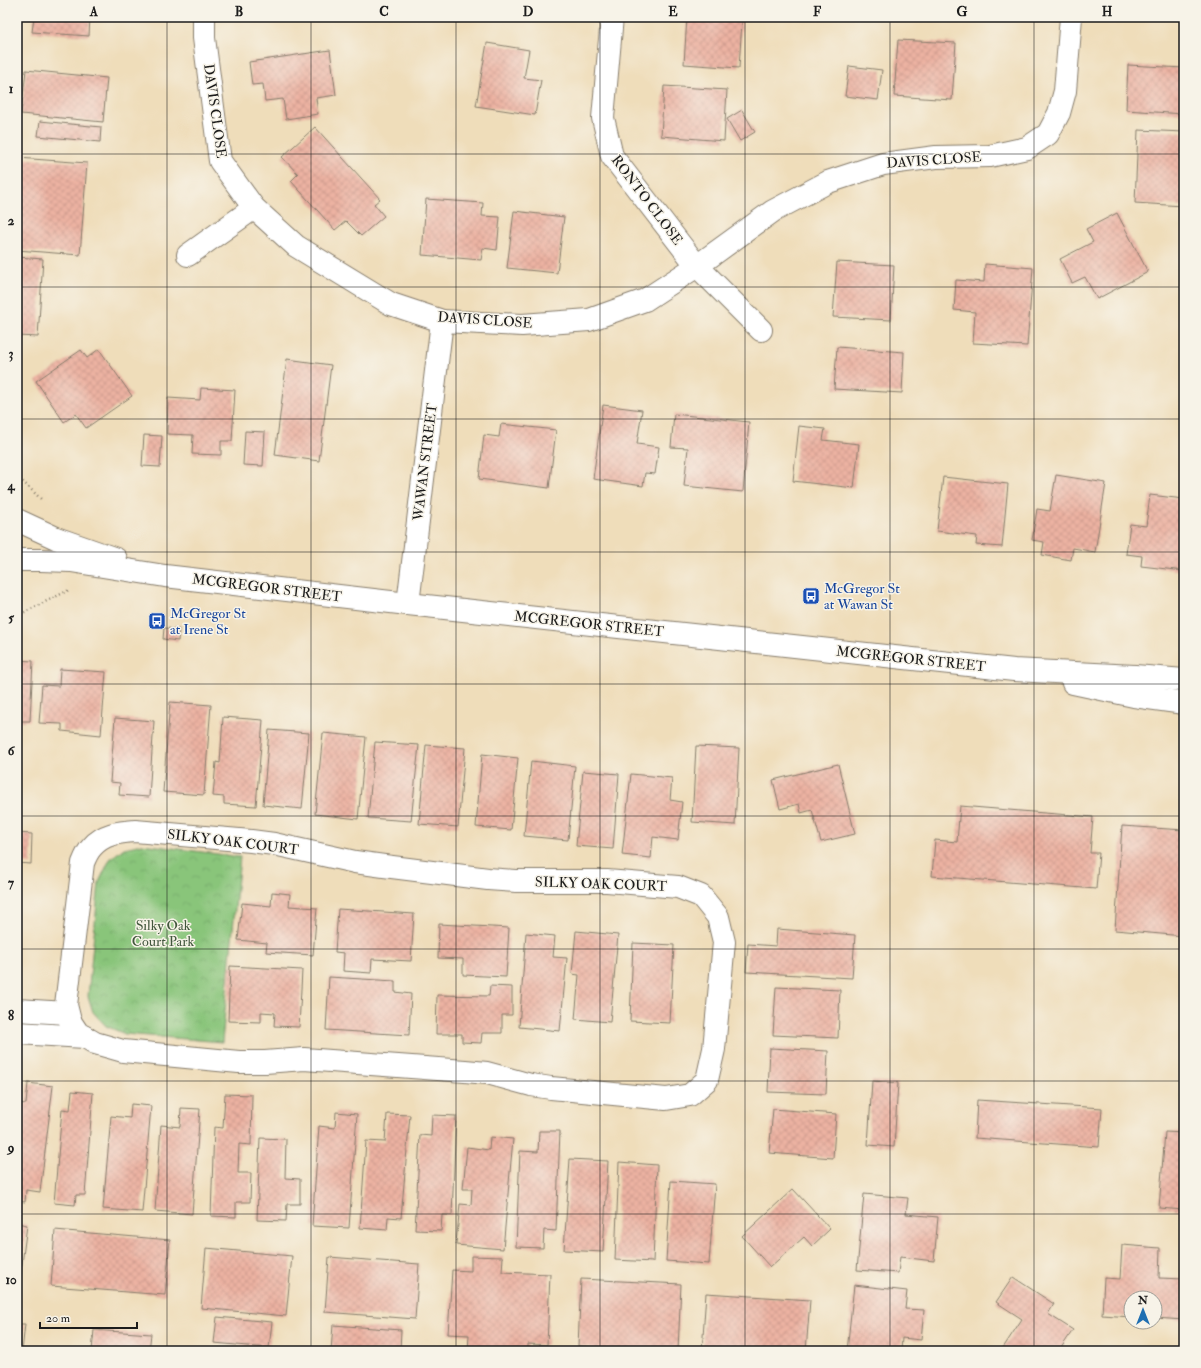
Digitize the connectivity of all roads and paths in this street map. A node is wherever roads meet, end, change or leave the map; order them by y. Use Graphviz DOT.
graph roads {
  1 [pos="204,17"];
  2 [pos="612,17"];
  3 [pos="1071,17"];
  4 [pos="254,208"];
  5 [pos="188,255"];
  6 [pos="697,266"];
  7 [pos="442,321"];
  8 [pos="761,330"];
  9 [pos="17,520"];
  10 [pos="17,560"];
  11 [pos="165,576"];
  12 [pos="72,589"];
  13 [pos="408,604"];
  14 [pos="17,616"];
  15 [pos="1014,670"];
  16 [pos="1184,680"];
  17 [pos="1184,703"];
  18 [pos="17,1010"];
  19 [pos="67,1013"];
  20 [pos="17,1033"];
  21 [pos="85,1038"];
  1 -- 4 [label="street, DAVIS CLOSE"];
  2 -- 6 [label="street, RONTO CLOSE"];
  3 -- 6 [label="street, DAVIS CLOSE"];
  4 -- 5 [label="street"];
  4 -- 7 [label="street, DAVIS CLOSE"];
  6 -- 7 [label="street, DAVIS CLOSE"];
  6 -- 8 [label="street, RONTO CLOSE"];
  7 -- 13 [label="street, WAWAN STREET"];
  9 -- 11 [label="street, MCGREGOR STREET"];
  10 -- 11 [label="street, MCGREGOR STREET"];
  11 -- 13 [label="street, MCGREGOR STREET"];
  12 -- 14 [label="path"];
  13 -- 15 [label="street, MCGREGOR STREET"];
  15 -- 16 [label="street, MCGREGOR STREET"];
  15 -- 17 [label="street, MCGREGOR STREET"];
  18 -- 19 [label="street"];
  19 -- 21 [label="street, SILKY OAK COURT"];
  19 -- 21 [label="street, SILKY OAK COURT"];
  20 -- 21 [label="street, SILKY OAK COURT"];
}
